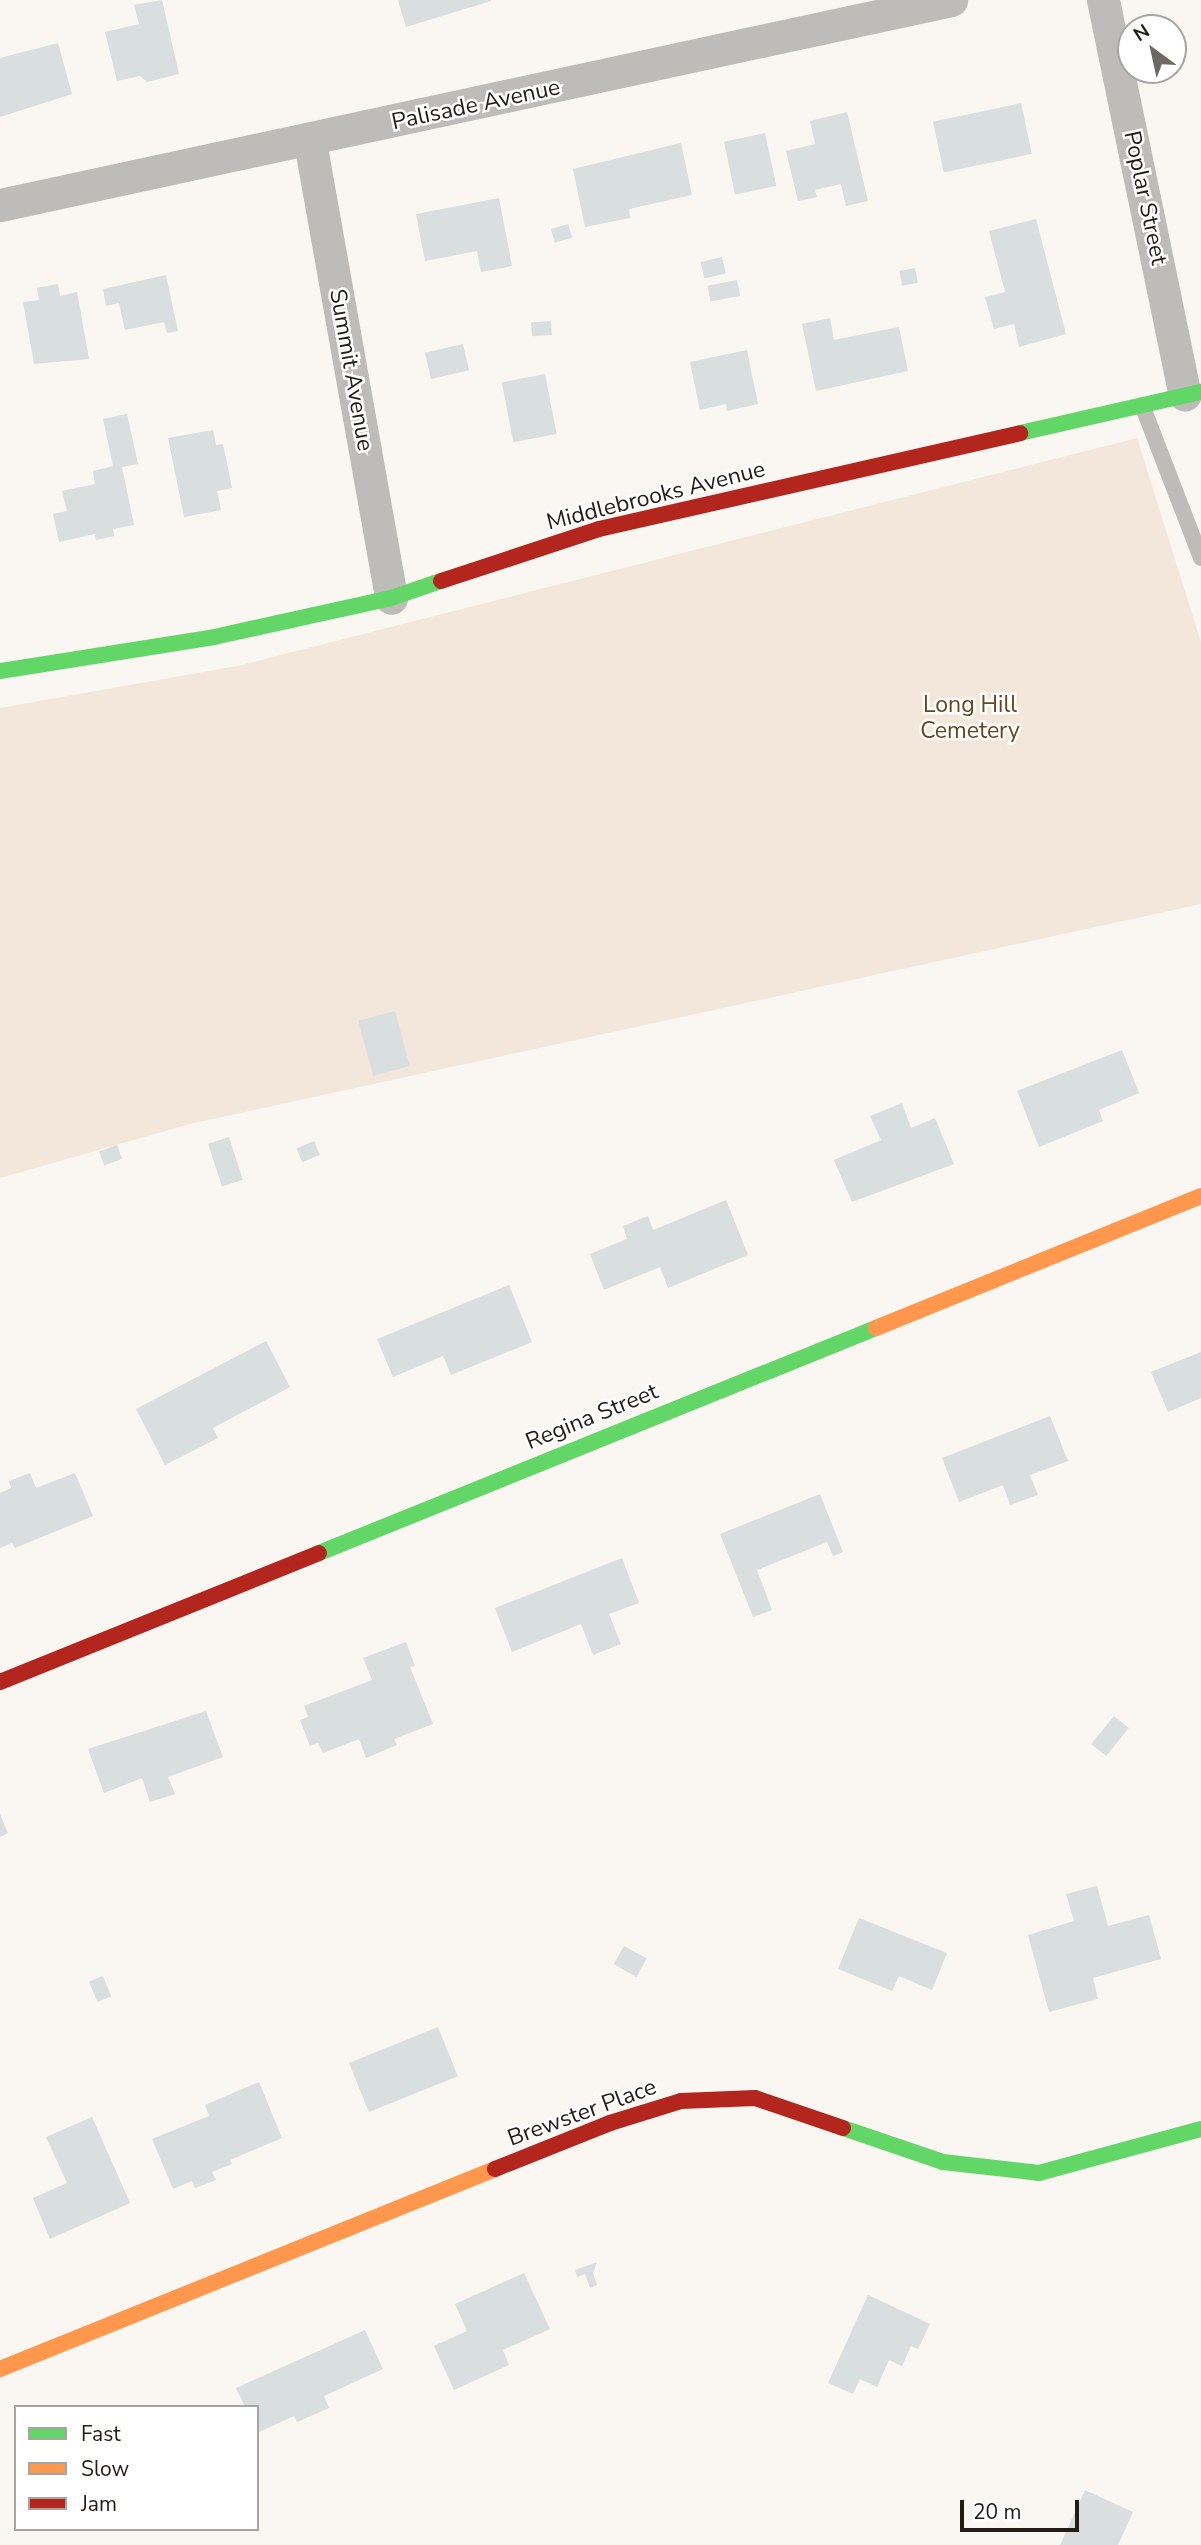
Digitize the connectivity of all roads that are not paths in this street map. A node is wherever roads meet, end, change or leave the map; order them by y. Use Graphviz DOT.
graph roads {
  1 [pos="951,0"];
  2 [pos="1103,0"];
  3 [pos="310,142"];
  4 [pos="0,205"];
  5 [pos="1193,394"];
  6 [pos="1142,405"];
  7 [pos="1201,558"];
  8 [pos="391,598"];
  9 [pos="0,671"];
  10 [pos="1201,1196"];
  11 [pos="0,1682"];
  12 [pos="1201,2129"];
  13 [pos="0,2369"];
  1 -- 3 [label="street, Palisade Avenue"];
  2 -- 5 [label="street, Poplar Street"];
  3 -- 4 [label="street, Palisade Avenue"];
  3 -- 8 [label="street, Summit Avenue"];
  5 -- 6 [label="street, Middlebrooks Avenue"];
  6 -- 7 [label="lane"];
  6 -- 8 [label="street, Middlebrooks Avenue"];
  8 -- 9 [label="street, Middlebrooks Avenue"];
  10 -- 11 [label="street, Regina Street"];
  12 -- 13 [label="street, Brewster Place"];
}
